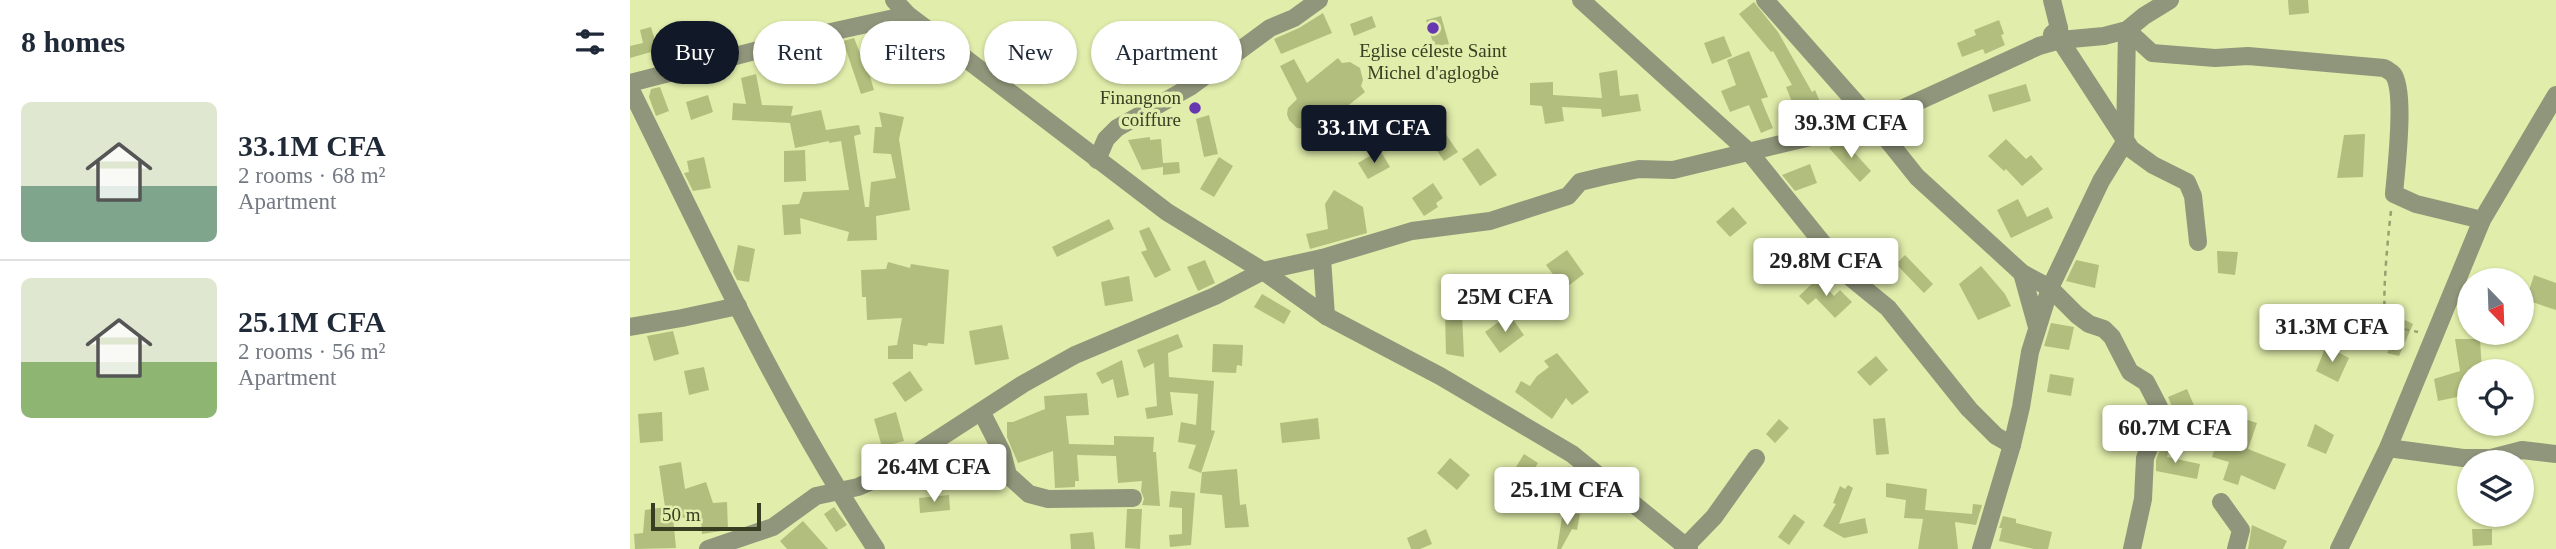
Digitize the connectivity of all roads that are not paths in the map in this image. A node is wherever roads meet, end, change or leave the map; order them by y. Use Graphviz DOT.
graph roads {
  1 [pos="894,0"];
  2 [pos="1319,0"];
  3 [pos="1581,0"];
  4 [pos="1765,0"];
  5 [pos="2052,0"];
  6 [pos="2171,0"];
  7 [pos="908,15"];
  8 [pos="2127,30"];
  9 [pos="2060,34"];
  10 [pos="630,86"];
  11 [pos="2556,95"];
  12 [pos="1872,122"];
  13 [pos="2125,142"];
  14 [pos="1750,153"];
  15 [pos="1097,160"];
  16 [pos="2482,220"];
  17 [pos="2198,242"];
  18 [pos="1322,258"];
  19 [pos="1264,271"];
  20 [pos="2022,273"];
  21 [pos="2050,288"];
  22 [pos="738,306"];
  23 [pos="1326,316"];
  24 [pos="631,326"];
  25 [pos="2037,328"];
  26 [pos="982,412"];
  27 [pos="2012,445"];
  28 [pos="2388,448"];
  29 [pos="916,453"];
  30 [pos="2556,454"];
  31 [pos="1756,458"];
  32 [pos="1004,467"];
  33 [pos="838,491"];
  34 [pos="1133,498"];
  35 [pos="2221,502"];
  36 [pos="1686,548"];
  37 [pos="708,549"];
  38 [pos="876,549"];
  39 [pos="1981,549"];
  40 [pos="2132,549"];
  41 [pos="2236,549"];
  42 [pos="2339,549"];
  1 -- 7 [label="street"];
  2 -- 15 [label="street"];
  3 -- 14 [label="street"];
  4 -- 12 [label="street"];
  5 -- 9 [label="street"];
  6 -- 8 [label="street"];
  7 -- 10 [label="street"];
  7 -- 15 [label="street"];
  8 -- 9 [label="street"];
  8 -- 13 [label="street"];
  8 -- 16 [label="street"];
  9 -- 12 [label="street"];
  9 -- 13 [label="street"];
  10 -- 22 [label="street"];
  11 -- 16 [label="street"];
  12 -- 14 [label="street"];
  12 -- 20 [label="street"];
  13 -- 17 [label="street"];
  13 -- 21 [label="street"];
  14 -- 18 [label="street"];
  14 -- 27 [label="street"];
  15 -- 19 [label="street"];
  16 -- 28 [label="street"];
  18 -- 19 [label="street"];
  18 -- 23 [label="street"];
  19 -- 23 [label="street"];
  19 -- 26 [label="street"];
  20 -- 21 [label="street"];
  20 -- 25 [label="street"];
  21 -- 25 [label="street"];
  21 -- 40 [label="street"];
  22 -- 24 [label="street"];
  22 -- 33 [label="street"];
  23 -- 36 [label="street"];
  25 -- 27 [label="street"];
  26 -- 29 [label="street"];
  26 -- 32 [label="street"];
  27 -- 39 [label="street"];
  28 -- 30 [label="street"];
  28 -- 42 [label="street"];
  29 -- 32 [label="street"];
  29 -- 33 [label="street"];
  31 -- 36 [label="street"];
  32 -- 34 [label="street"];
  33 -- 37 [label="street"];
  33 -- 38 [label="street"];
  35 -- 41 [label="street"];
}
